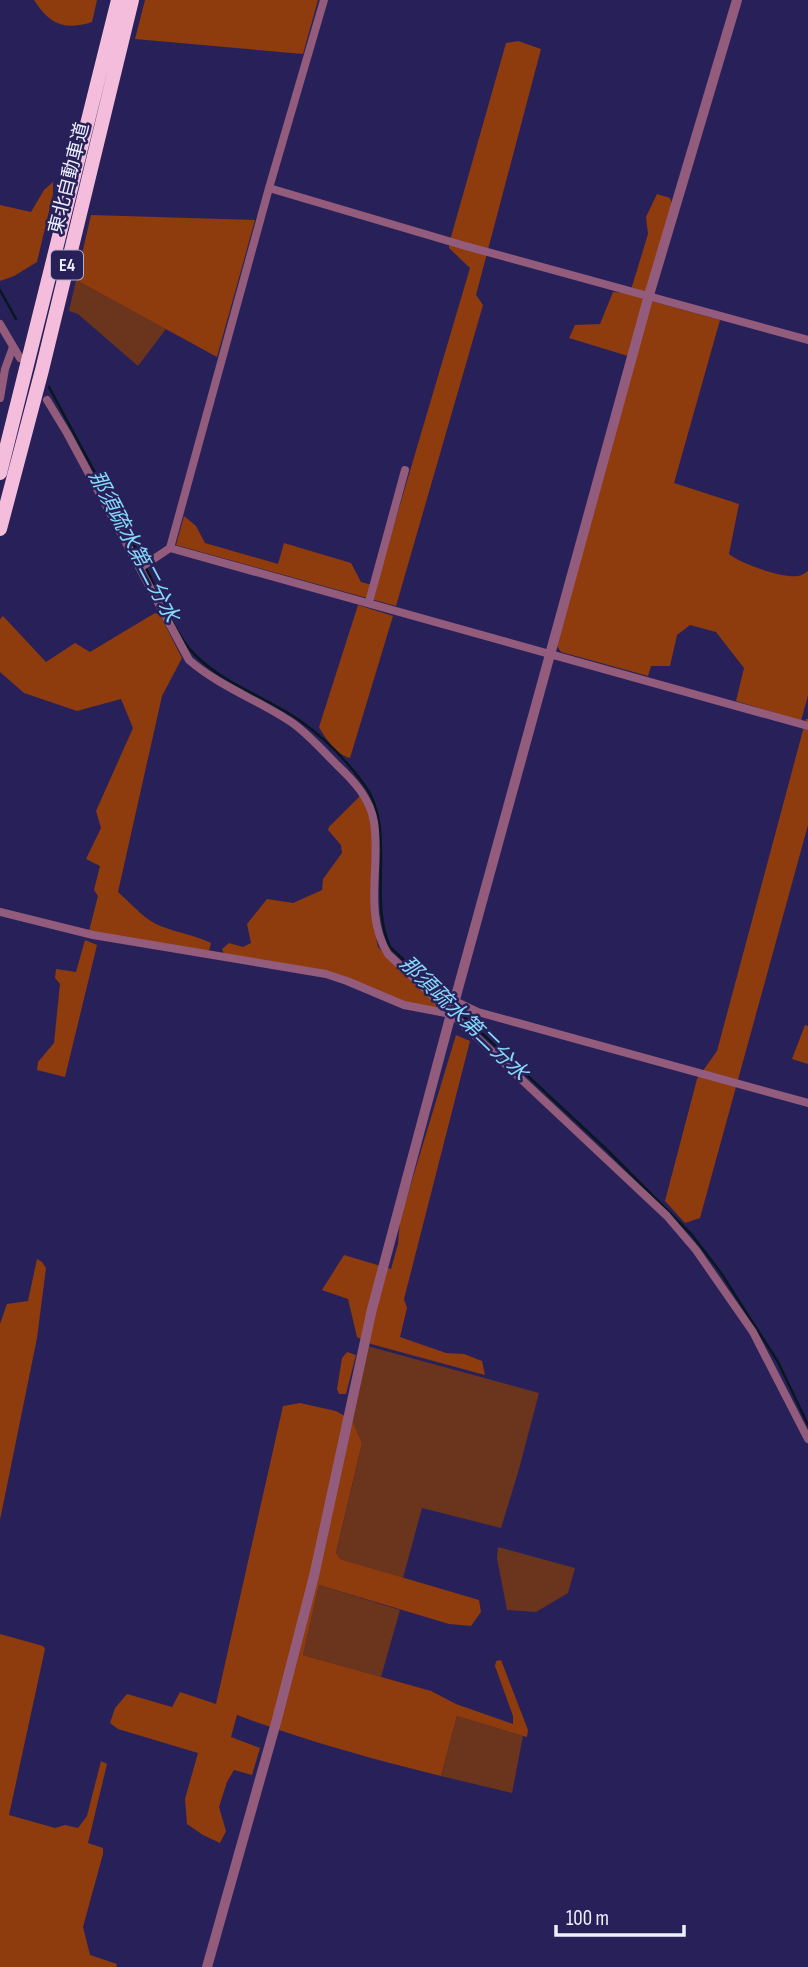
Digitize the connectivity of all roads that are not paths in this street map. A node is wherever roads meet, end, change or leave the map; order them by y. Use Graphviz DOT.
graph roads {
  1 [pos="118,0"];
  2 [pos="132,0"];
  3 [pos="324,0"];
  4 [pos="737,0"];
  5 [pos="269,188"];
  6 [pos="649,295"];
  7 [pos="0,324"];
  8 [pos="808,340"];
  9 [pos="13,347"];
  10 [pos="20,358"];
  11 [pos="0,398"];
  12 [pos="47,400"];
  13 [pos="405,470"];
  14 [pos="0,474"];
  15 [pos="0,528"];
  16 [pos="170,548"];
  17 [pos="140,568"];
  18 [pos="369,602"];
  19 [pos="552,653"];
  20 [pos="808,726"];
  21 [pos="0,912"];
  22 [pos="455,1001"];
  23 [pos="451,1014"];
  24 [pos="808,1103"];
  25 [pos="808,1439"];
  26 [pos="207,1967"];
  1 -- 14 [label="highway, 東北自動車道 / E4"];
  2 -- 15 [label="highway, 東北自動車道 / E4"];
  3 -- 5 [label="street"];
  4 -- 6 [label="street"];
  5 -- 6 [label="street"];
  5 -- 16 [label="street"];
  6 -- 8 [label="street"];
  6 -- 19 [label="street"];
  7 -- 9 [label="street"];
  9 -- 10 [label="street"];
  9 -- 11 [label="street"];
  12 -- 17 [label="street"];
  13 -- 18 [label="street"];
  16 -- 17 [label="street"];
  16 -- 18 [label="street"];
  17 -- 23 [label="street"];
  18 -- 19 [label="street"];
  19 -- 20 [label="street"];
  19 -- 22 [label="street"];
  21 -- 23 [label="street"];
  22 -- 23 [label="street"];
  22 -- 24 [label="street"];
  23 -- 25 [label="street"];
  23 -- 26 [label="street"];
}
